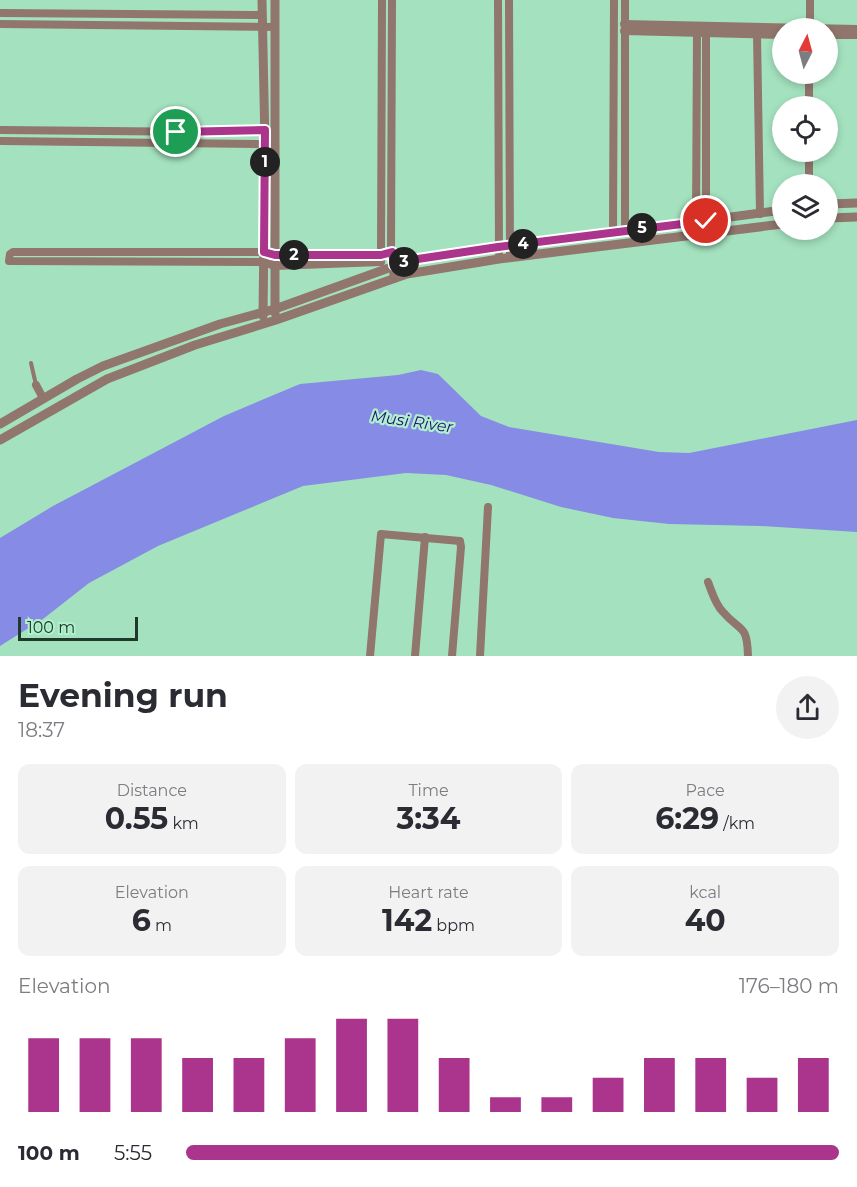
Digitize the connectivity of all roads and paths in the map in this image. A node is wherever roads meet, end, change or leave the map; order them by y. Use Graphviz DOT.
graph roads {
  1 [pos="262,0"];
  2 [pos="275,0"];
  3 [pos="382,0"];
  4 [pos="392,0"];
  5 [pos="498,0"];
  6 [pos="509,0"];
  7 [pos="614,0"];
  8 [pos="625,0"];
  9 [pos="810,0"];
  10 [pos="0,13"];
  11 [pos="262,15"];
  12 [pos="810,18"];
  13 [pos="0,24"];
  14 [pos="262,26"];
  15 [pos="275,27"];
  16 [pos="624,28"];
  17 [pos="772,28"];
  18 [pos="838,28"];
  19 [pos="857,28"];
  20 [pos="702,34"];
  21 [pos="757,34"];
  22 [pos="772,35"];
  23 [pos="838,35"];
  24 [pos="857,35"];
  25 [pos="0,130"];
  26 [pos="265,130"];
  27 [pos="0,141"];
  28 [pos="265,144"];
  29 [pos="857,203"];
  30 [pos="838,204"];
  31 [pos="772,211"];
  32 [pos="760,213"];
  33 [pos="857,217"];
  34 [pos="838,218"];
  35 [pos="701,221"];
  36 [pos="772,225"];
  37 [pos="381,227"];
  38 [pos="624,230"];
  39 [pos="613,232"];
  40 [pos="392,243"];
  41 [pos="510,246"];
  42 [pos="498,247"];
  43 [pos="392,252"];
  44 [pos="275,255"];
  45 [pos="264,257"];
  46 [pos="510,258"];
  47 [pos="499,259"];
  48 [pos="381,262"];
  49 [pos="394,265"];
  50 [pos="275,266"];
  51 [pos="394,279"];
  52 [pos="274,309"];
  53 [pos="263,312"];
  54 [pos="276,320"];
  55 [pos="263,324"];
  56 [pos="31,363"];
  57 [pos="36,386"];
  58 [pos="43,398"];
  59 [pos="0,424"];
  60 [pos="0,440"];
  61 [pos="488,507"];
  62 [pos="425,537"];
  63 [pos="708,582"];
  64 [pos="370,656"];
  65 [pos="415,656"];
  66 [pos="452,656"];
  67 [pos="480,656"];
  68 [pos="748,656"];
  1 -- 11 [label="street"];
  2 -- 15 [label="street"];
  3 -- 37 [label="street"];
  4 -- 40 [label="street"];
  5 -- 42 [label="street"];
  6 -- 41 [label="street"];
  7 -- 39 [label="street"];
  8 -- 16 [label="street"];
  9 -- 12 [label="street"];
  10 -- 11 [label="street"];
  11 -- 14 [label="street"];
  13 -- 14 [label="street"];
  14 -- 15 [label="street"];
  14 -- 26 [label="street"];
  15 -- 44 [label="street"];
  16 -- 17 [label="street"];
  16 -- 20 [label="street"];
  16 -- 38 [label="street"];
  18 -- 19 [label="street"];
  20 -- 21 [label="street"];
  20 -- 35 [label="street"];
  21 -- 22 [label="street"];
  21 -- 32 [label="street"];
  23 -- 24 [label="street"];
  25 -- 26 [label="street"];
  26 -- 28 [label="street"];
  27 -- 28 [label="street"];
  28 -- 45 [label="street"];
  29 -- 30 [label="street"];
  31 -- 32 [label="street"];
  32 -- 35 [label="street"];
  33 -- 34 [label="street"];
  35 -- 38 [label="street"];
  36 -- 46 [label="street"];
  37 -- 40 [label="street"];
  37 -- 48 [label="street"];
  38 -- 39 [label="street"];
  39 -- 41 [label="street"];
  40 -- 43 [label="street"];
  41 -- 42 [label="street"];
  41 -- 46 [label="street"];
  42 -- 47 [label="street"];
  42 -- 49 [label="street"];
  43 -- 48 [label="street"];
  43 -- 49 [label="street"];
  44 -- 45 [label="street"];
  44 -- 48 [label="street"];
  44 -- 50 [label="street"];
  45 -- 45 [label="street"];
  45 -- 50 [label="street"];
  45 -- 53 [label="street"];
  46 -- 47 [label="street"];
  47 -- 51 [label="street"];
  48 -- 49 [label="street"];
  48 -- 50 [label="street"];
  48 -- 52 [label="street"];
  49 -- 51 [label="street"];
  50 -- 52 [label="street"];
  51 -- 54 [label="street"];
  52 -- 53 [label="street"];
  52 -- 54 [label="street"];
  53 -- 55 [label="street"];
  53 -- 58 [label="street"];
  54 -- 55 [label="street"];
  55 -- 60 [label="street"];
  56 -- 57 [label="lane"];
  57 -- 58 [label="street"];
  58 -- 59 [label="street"];
  61 -- 67 [label="street"];
  62 -- 64 [label="street"];
  62 -- 65 [label="street"];
  62 -- 66 [label="street"];
  63 -- 68 [label="street"];
}
